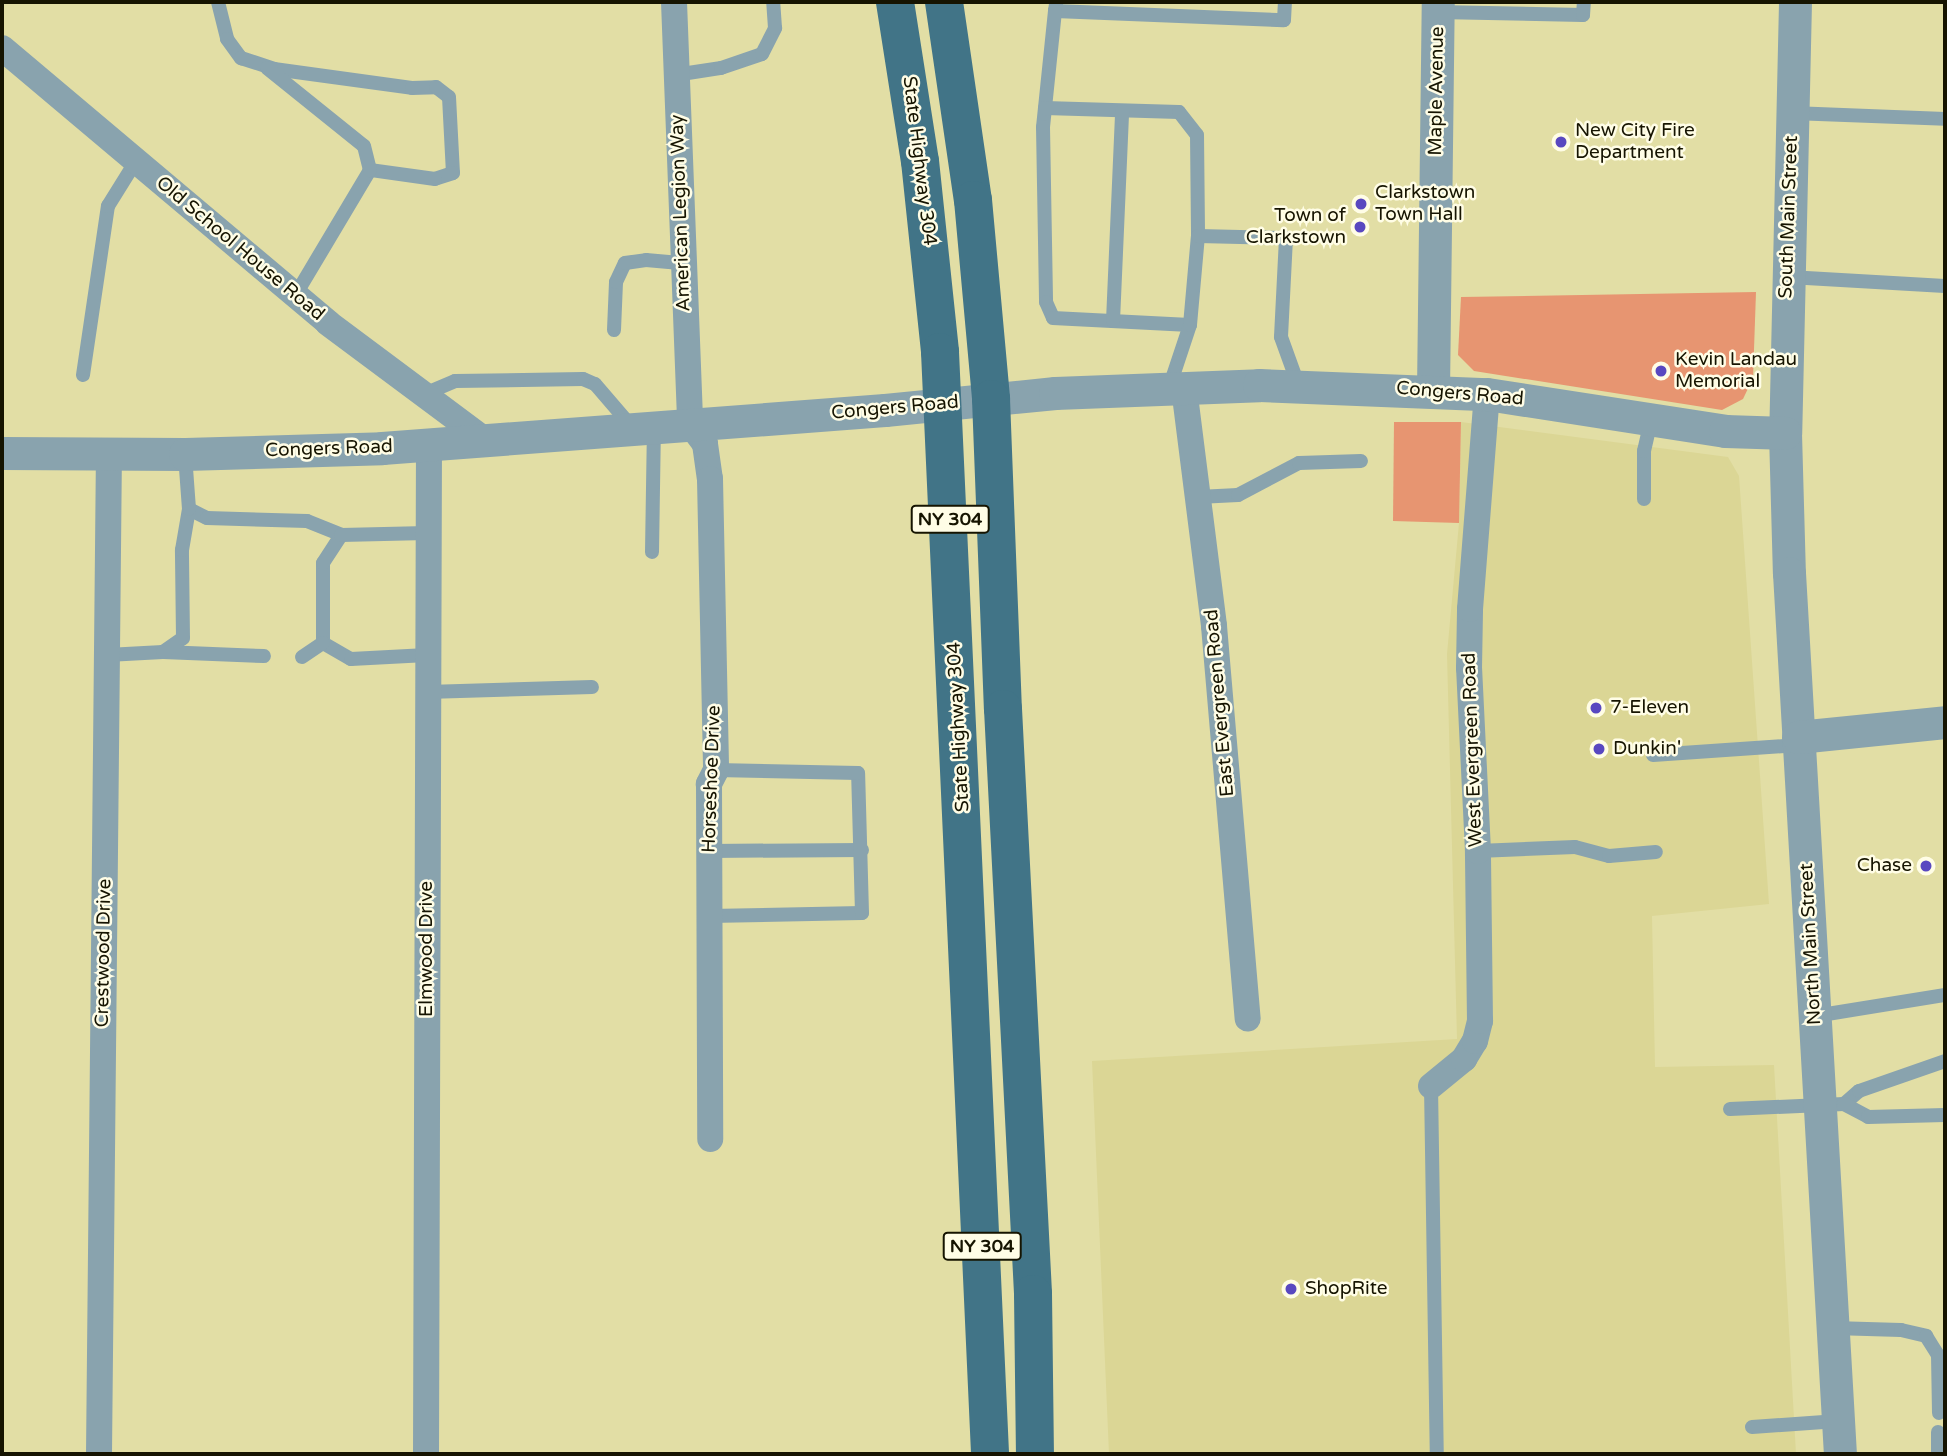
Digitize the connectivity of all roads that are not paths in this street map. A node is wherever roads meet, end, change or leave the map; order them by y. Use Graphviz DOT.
graph roads {
  1 [pos="218,2"];
  2 [pos="674,2"];
  3 [pos="773,2"];
  4 [pos="895,2"];
  5 [pos="944,2"];
  6 [pos="1285,2"];
  7 [pos="1584,2"];
  8 [pos="1796,2"];
  9 [pos="1056,6"];
  10 [pos="1438,7"];
  11 [pos="1500,7"];
  12 [pos="2,48"];
  13 [pos="264,66"];
  14 [pos="675,75"];
  15 [pos="1045,108"];
  16 [pos="1122,111"];
  17 [pos="1792,113"];
  18 [pos="1945,119"];
  19 [pos="135,161"];
  20 [pos="370,170"];
  21 [pos="1198,236"];
  22 [pos="683,263"];
  23 [pos="1787,277"];
  24 [pos="1945,286"];
  25 [pos="295,296"];
  26 [pos="1113,321"];
  27 [pos="1189,325"];
  28 [pos="614,330"];
  29 [pos="83,375"];
  30 [pos="1298,384"];
  31 [pos="1177,388"];
  32 [pos="1433,391"];
  33 [pos="1487,394"];
  34 [pos="422,395"];
  35 [pos="991,399"];
  36 [pos="943,404"];
  37 [pos="1651,420"];
  38 [pos="690,424"];
  39 [pos="643,427"];
  40 [pos="1785,433"];
  41 [pos="485,440"];
  42 [pos="429,444"];
  43 [pos="110,452"];
  44 [pos="2,453"];
  45 [pos="185,454"];
  46 [pos="1361,461"];
  47 [pos="1198,496"];
  48 [pos="1644,499"];
  49 [pos="189,509"];
  50 [pos="427,533"];
  51 [pos="341,535"];
  52 [pos="652,552"];
  53 [pos="323,643"];
  54 [pos="163,652"];
  55 [pos="107,655"];
  56 [pos="427,655"];
  57 [pos="264,656"];
  58 [pos="302,657"];
  59 [pos="592,688"];
  60 [pos="427,692"];
  61 [pos="1945,722"];
  62 [pos="1798,741"];
  63 [pos="1653,755"];
  64 [pos="716,769"];
  65 [pos="862,850"];
  66 [pos="709,851"];
  67 [pos="1478,851"];
  68 [pos="1656,852"];
  69 [pos="709,916"];
  70 [pos="1945,995"];
  71 [pos="1815,1016"];
  72 [pos="1248,1019"];
  73 [pos="1945,1061"];
  74 [pos="1431,1086"];
  75 [pos="1832,1104"];
  76 [pos="1730,1109"];
  77 [pos="1945,1115"];
  78 [pos="710,1139"];
  79 [pos="1833,1328"];
  80 [pos="1939,1413"];
  81 [pos="1838,1421"];
  82 [pos="1752,1427"];
  83 [pos="1938,1432"];
  84 [pos="99,1454"];
  85 [pos="426,1454"];
  86 [pos="990,1454"];
  87 [pos="1035,1454"];
  88 [pos="1437,1454"];
  89 [pos="1840,1454"];
  90 [pos="1938,1454"];
  1 -- 13 [label="lane"];
  2 -- 14 [label="street, American Legion Way"];
  3 -- 14 [label="lane"];
  4 -- 36 [label="main road, State Highway 304 / NY 304"];
  5 -- 35 [label="main road, NY 304"];
  6 -- 9 [label="lane"];
  7 -- 11 [label="lane"];
  8 -- 17 [label="street, South Main Street"];
  9 -- 15 [label="lane"];
  10 -- 11 [label="lane"];
  10 -- 32 [label="street, Maple Avenue"];
  12 -- 19 [label="street, Old School House Road"];
  13 -- 20 [label="lane"];
  13 -- 20 [label="lane"];
  14 -- 22 [label="street, American Legion Way"];
  15 -- 16 [label="lane"];
  15 -- 26 [label="lane"];
  16 -- 21 [label="lane"];
  16 -- 26 [label="lane"];
  17 -- 18 [label="lane"];
  17 -- 23 [label="street, South Main Street"];
  19 -- 25 [label="street, Old School House Road"];
  19 -- 29 [label="lane"];
  20 -- 25 [label="lane"];
  21 -- 27 [label="lane"];
  21 -- 30 [label="lane"];
  22 -- 28 [label="lane"];
  22 -- 38 [label="street, American Legion Way"];
  23 -- 24 [label="lane"];
  23 -- 40 [label="street, South Main Street"];
  25 -- 34 [label="street, Old School House Road"];
  26 -- 27 [label="lane"];
  27 -- 31 [label="lane"];
  30 -- 31 [label="street, Congers Road"];
  30 -- 32 [label="street, Congers Road"];
  31 -- 35 [label="street, Congers Road"];
  31 -- 47 [label="street, East Evergreen Road"];
  32 -- 33 [label="street, Congers Road"];
  33 -- 37 [label="street, Congers Road"];
  33 -- 67 [label="street, West Evergreen Road"];
  34 -- 39 [label="lane"];
  34 -- 41 [label="street, Old School House Road"];
  35 -- 36 [label="street, Congers Road"];
  35 -- 87 [label="main road, NY 304"];
  36 -- 38 [label="street, Congers Road"];
  36 -- 86 [label="main road, State Highway 304 / NY 304"];
  37 -- 40 [label="street, Congers Road"];
  37 -- 48 [label="lane"];
  38 -- 39 [label="street, Congers Road"];
  38 -- 64 [label="street, Horseshoe Drive"];
  39 -- 41 [label="street, Congers Road"];
  39 -- 52 [label="lane"];
  40 -- 62 [label="street, North Main Street"];
  41 -- 42 [label="street, Congers Road"];
  42 -- 45 [label="street, Congers Road"];
  42 -- 50 [label="street, Elmwood Drive"];
  43 -- 44 [label="street, Congers Road"];
  43 -- 45 [label="street, Congers Road"];
  43 -- 55 [label="street, Crestwood Drive"];
  45 -- 49 [label="lane"];
  46 -- 47 [label="lane"];
  47 -- 72 [label="street, East Evergreen Road"];
  49 -- 51 [label="lane"];
  49 -- 54 [label="lane"];
  50 -- 51 [label="lane"];
  50 -- 56 [label="street, Elmwood Drive"];
  51 -- 53 [label="lane"];
  53 -- 56 [label="lane"];
  53 -- 58 [label="lane"];
  54 -- 55 [label="lane"];
  54 -- 57 [label="lane"];
  55 -- 84 [label="street, Crestwood Drive"];
  56 -- 60 [label="street, Elmwood Drive"];
  59 -- 60 [label="lane"];
  60 -- 85 [label="street, Elmwood Drive"];
  61 -- 62 [label="street"];
  62 -- 63 [label="lane"];
  62 -- 71 [label="street, North Main Street"];
  64 -- 65 [label="lane"];
  64 -- 66 [label="street, Horseshoe Drive"];
  65 -- 66 [label="lane"];
  65 -- 69 [label="lane"];
  66 -- 69 [label="street, Horseshoe Drive"];
  67 -- 68 [label="lane"];
  67 -- 74 [label="street, West Evergreen Road"];
  69 -- 78 [label="street, Horseshoe Drive"];
  70 -- 71 [label="lane"];
  71 -- 75 [label="street, North Main Street"];
  73 -- 75 [label="lane"];
  74 -- 88 [label="lane"];
  75 -- 76 [label="lane"];
  75 -- 77 [label="lane"];
  75 -- 79 [label="street, North Main Street"];
  79 -- 80 [label="lane"];
  79 -- 81 [label="street, North Main Street"];
  81 -- 82 [label="lane"];
  81 -- 89 [label="street, North Main Street"];
  83 -- 90 [label="lane"];
}
